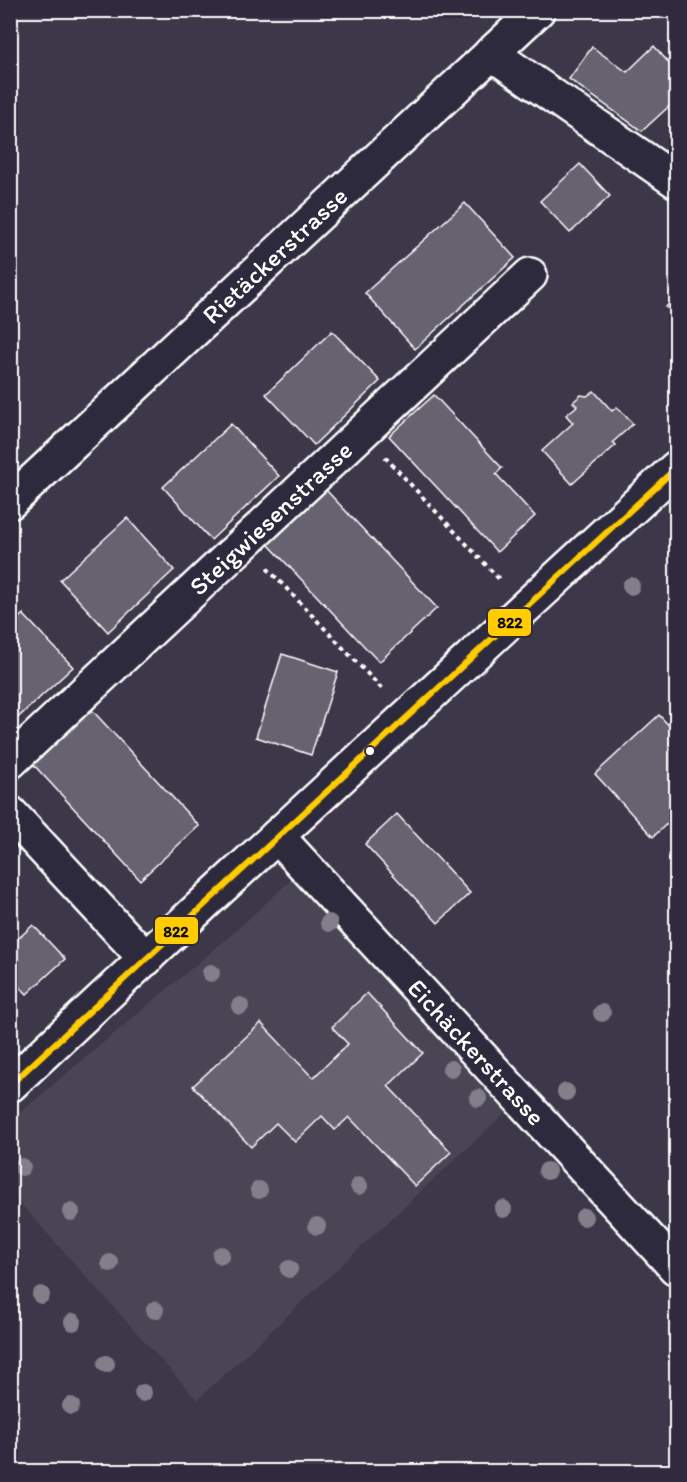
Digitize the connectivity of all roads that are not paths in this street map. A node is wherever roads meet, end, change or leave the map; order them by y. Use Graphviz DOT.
graph roads {
  1 [pos="538,10"];
  2 [pos="491,53"];
  3 [pos="676,181"];
  4 [pos="530,275"];
  5 [pos="676,468"];
  6 [pos="10,501"];
  7 [pos="10,762"];
  8 [pos="10,813"];
  9 [pos="277,836"];
  10 [pos="146,959"];
  11 [pos="10,1085"];
  12 [pos="676,1268"];
  1 -- 2 [label="street, Rietäckerstrasse"];
  2 -- 3 [label="street"];
  2 -- 6 [label="street, Rietäckerstrasse"];
  4 -- 7 [label="street, Steigwiesenstrasse"];
  5 -- 9 [label="street"];
  8 -- 10 [label="street"];
  9 -- 10 [label="street"];
  9 -- 12 [label="street, Eichäckerstrasse"];
  10 -- 11 [label="street"];
}
